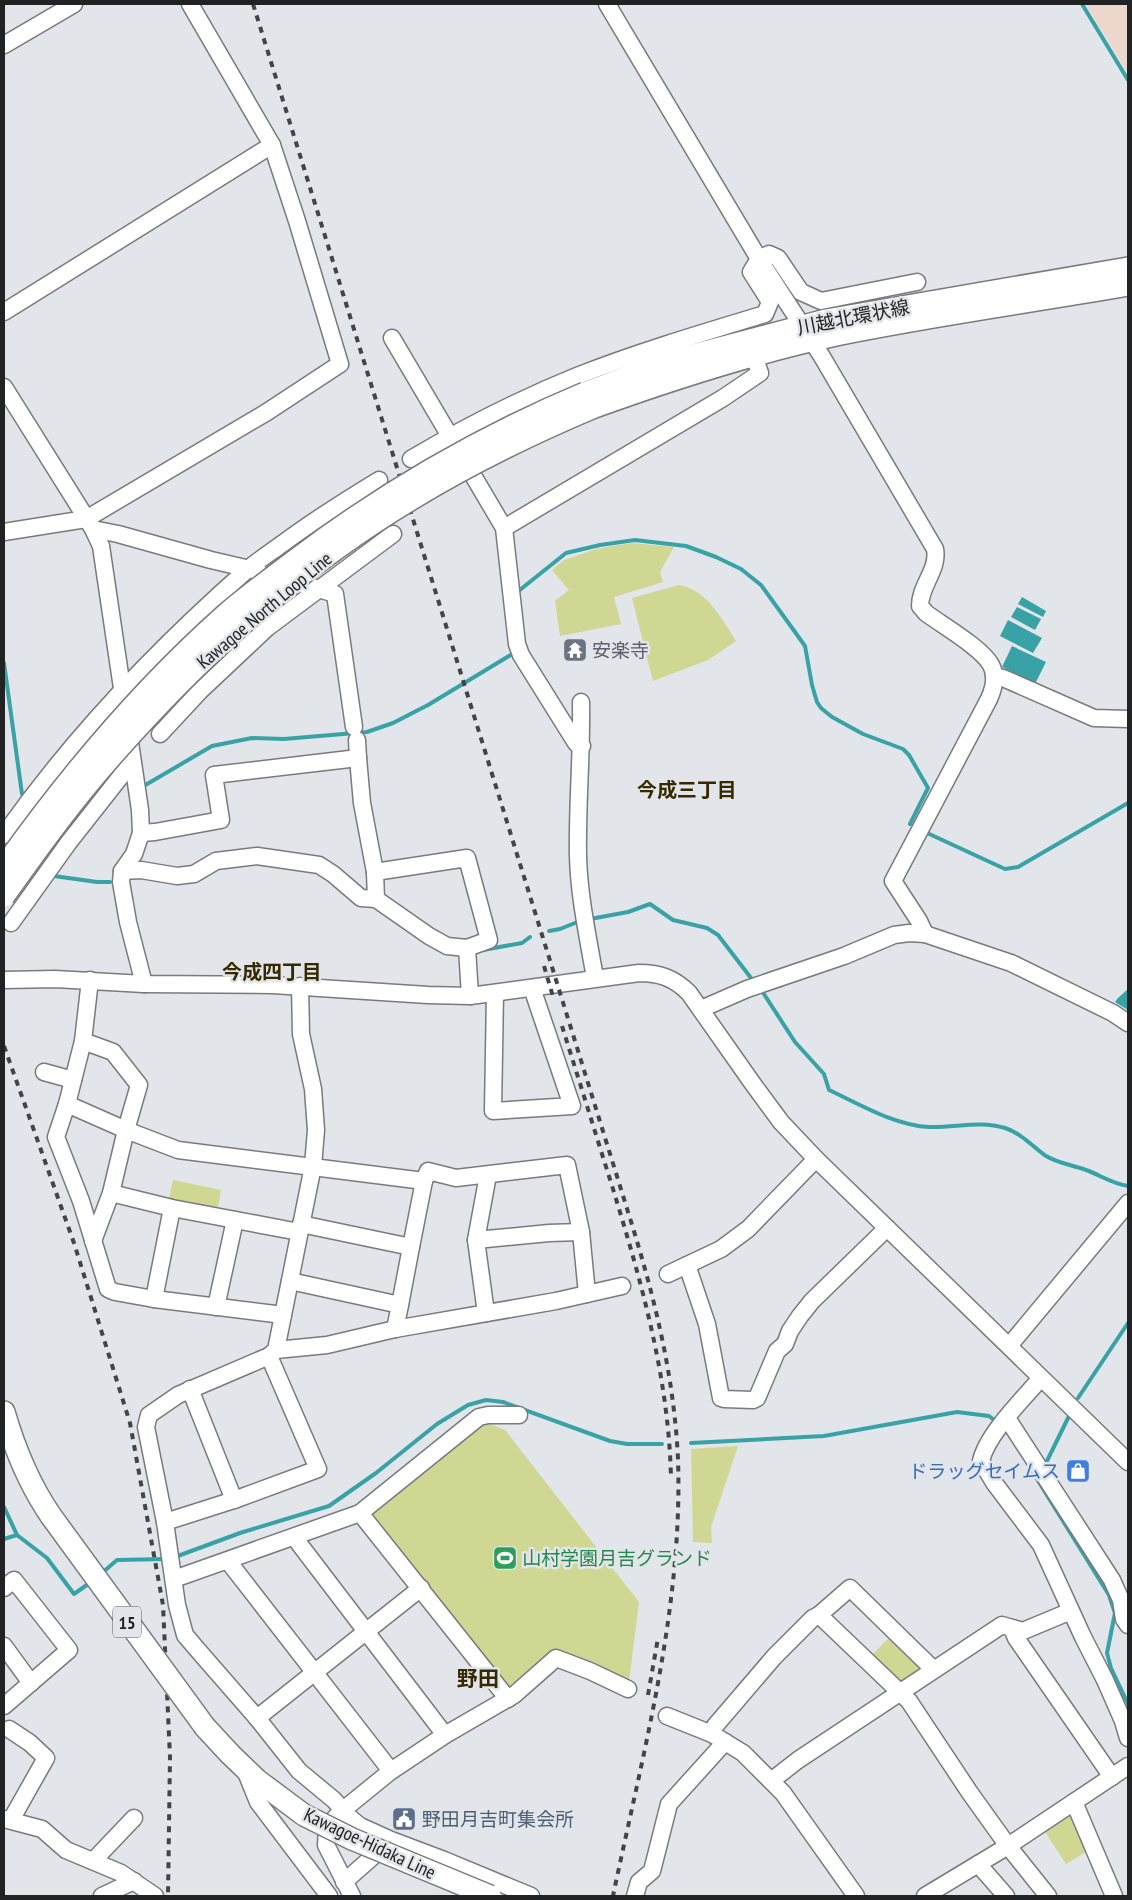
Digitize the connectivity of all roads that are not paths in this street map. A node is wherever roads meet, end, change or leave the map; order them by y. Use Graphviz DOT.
graph roads {
  1 [pos="74,4"];
  2 [pos="190,4"];
  3 [pos="606,4"];
  4 [pos="4,45"];
  5 [pos="272,145"];
  6 [pos="759,259"];
  7 [pos="1128,268"];
  8 [pos="918,282"];
  9 [pos="1128,285"];
  10 [pos="4,312"];
  11 [pos="807,334"];
  12 [pos="392,338"];
  13 [pos="754,356"];
  14 [pos="4,387"];
  15 [pos="589,400"];
  16 [pos="450,436"];
  17 [pos="411,459"];
  18 [pos="379,480"];
  19 [pos="89,524"];
  20 [pos="504,528"];
  21 [pos="4,532"];
  22 [pos="393,534"];
  23 [pos="249,568"];
  24 [pos="318,589"];
  25 [pos="994,676"];
  26 [pos="122,690"];
  27 [pos="581,702"];
  28 [pos="1128,719"];
  29 [pos="160,734"];
  30 [pos="582,746"];
  31 [pos="358,758"];
  32 [pos="132,762"];
  33 [pos="141,833"];
  34 [pos="4,835"];
  35 [pos="4,867"];
  36 [pos="122,871"];
  37 [pos="375,872"];
  38 [pos="4,896"];
  39 [pos="376,899"];
  40 [pos="11,923"];
  41 [pos="925,934"];
  42 [pos="467,948"];
  43 [pos="595,978"];
  44 [pos="4,980"];
  45 [pos="90,980"];
  46 [pos="144,984"];
  47 [pos="300,986"];
  48 [pos="532,988"];
  49 [pos="495,993"];
  50 [pos="470,996"];
  51 [pos="701,1009"];
  52 [pos="1128,1023"];
  53 [pos="83,1041"];
  54 [pos="44,1072"];
  55 [pos="73,1080"];
  56 [pos="67,1104"];
  57 [pos="126,1130"];
  58 [pos="816,1159"];
  59 [pos="313,1166"];
  60 [pos="488,1175"];
  61 [pos="424,1181"];
  62 [pos="111,1193"];
  63 [pos="1128,1203"];
  64 [pos="172,1208"];
  65 [pos="235,1220"];
  66 [pos="300,1228"];
  67 [pos="887,1228"];
  68 [pos="582,1232"];
  69 [pos="476,1240"];
  70 [pos="93,1241"];
  71 [pos="411,1247"];
  72 [pos="687,1265"];
  73 [pos="668,1274"];
  74 [pos="290,1281"];
  75 [pos="622,1286"];
  76 [pos="587,1294"];
  77 [pos="154,1299"];
  78 [pos="400,1305"];
  79 [pos="216,1307"];
  80 [pos="486,1313"];
  81 [pos="282,1315"];
  82 [pos="395,1329"];
  83 [pos="1009,1346"];
  84 [pos="273,1353"];
  85 [pos="1041,1378"];
  86 [pos="190,1389"];
  87 [pos="4,1412"];
  88 [pos="519,1415"];
  89 [pos="1007,1418"];
  90 [pos="8,1439"];
  91 [pos="1127,1460"];
  92 [pos="234,1500"];
  93 [pos="360,1513"];
  94 [pos="166,1522"];
  95 [pos="294,1538"];
  96 [pos="228,1561"];
  97 [pos="172,1566"];
  98 [pos="4,1588"];
  99 [pos="421,1588"];
  100 [pos="1071,1611"];
  101 [pos="819,1615"];
  102 [pos="1128,1625"];
  103 [pos="1012,1628"];
  104 [pos="366,1631"];
  105 [pos="4,1646"];
  106 [pos="933,1669"];
  107 [pos="314,1672"];
  108 [pos="31,1683"];
  109 [pos="628,1690"];
  110 [pos="901,1693"];
  111 [pos="508,1699"];
  112 [pos="4,1706"];
  113 [pos="667,1716"];
  114 [pos="256,1718"];
  115 [pos="1126,1720"];
  116 [pos="6,1731"];
  117 [pos="445,1735"];
  118 [pos="719,1738"];
  119 [pos="1128,1738"];
  120 [pos="1128,1766"];
  121 [pos="244,1768"];
  122 [pos="391,1771"];
  123 [pos="1112,1777"];
  124 [pos="771,1781"];
  125 [pos="1074,1802"];
  126 [pos="343,1810"];
  127 [pos="134,1818"];
  128 [pos="7,1820"];
  129 [pos="390,1840"];
  130 [pos="1008,1846"];
  131 [pos="93,1861"];
  132 [pos="978,1864"];
  133 [pos="134,1881"];
  134 [pos="348,1889"];
  135 [pos="102,1896"];
  136 [pos="155,1896"];
  137 [pos="329,1896"];
  138 [pos="490,1896"];
  139 [pos="531,1896"];
  140 [pos="635,1896"];
  141 [pos="856,1896"];
  142 [pos="925,1896"];
  143 [pos="1006,1896"];
  144 [pos="1048,1896"];
  145 [pos="1114,1896"];
  1 -- 4 [label="street"];
  2 -- 5 [label="street"];
  3 -- 6 [label="street"];
  5 -- 10 [label="street"];
  5 -- 19 [label="street"];
  6 -- 8 [label="street"];
  6 -- 11 [label="street"];
  6 -- 16 [label="street"];
  7 -- 11 [label="main road, 川越北環状線"];
  9 -- 11 [label="main road, 川越北環状線"];
  11 -- 13 [label="main road, 川越北環状線"];
  11 -- 15 [label="main road, 川越北環状線"];
  11 -- 25 [label="street"];
  12 -- 16 [label="street"];
  13 -- 15 [label="main road, 川越北環状線"];
  13 -- 20 [label="street"];
  14 -- 19 [label="street"];
  15 -- 35 [label="main road, Kawagoe North Loop Line, bridge"];
  15 -- 38 [label="main road, Kawagoe North Loop Line, bridge"];
  16 -- 17 [label="street"];
  16 -- 20 [label="street"];
  18 -- 23 [label="street"];
  19 -- 21 [label="street"];
  19 -- 23 [label="street"];
  19 -- 26 [label="street"];
  20 -- 30 [label="street"];
  22 -- 24 [label="street"];
  23 -- 24 [label="street"];
  23 -- 26 [label="street"];
  24 -- 29 [label="street"];
  24 -- 31 [label="street"];
  25 -- 28 [label="street"];
  25 -- 41 [label="street"];
  26 -- 32 [label="street"];
  26 -- 34 [label="street"];
  27 -- 30 [label="street"];
  30 -- 43 [label="street"];
  31 -- 33 [label="street"];
  31 -- 37 [label="street"];
  32 -- 33 [label="street"];
  32 -- 40 [label="street"];
  33 -- 36 [label="street"];
  36 -- 39 [label="street"];
  36 -- 46 [label="street"];
  37 -- 39 [label="street"];
  37 -- 42 [label="street"];
  39 -- 42 [label="street"];
  41 -- 51 [label="street"];
  41 -- 52 [label="street"];
  42 -- 50 [label="street"];
  43 -- 48 [label="street"];
  43 -- 51 [label="street"];
  44 -- 45 [label="street"];
  45 -- 46 [label="street"];
  45 -- 53 [label="street"];
  46 -- 47 [label="street"];
  47 -- 50 [label="street"];
  47 -- 59 [label="street"];
  48 -- 49 [label="street"];
  48 -- 49 [label="street"];
  49 -- 50 [label="street"];
  51 -- 58 [label="street"];
  53 -- 55 [label="street"];
  53 -- 57 [label="street"];
  54 -- 55 [label="street"];
  55 -- 56 [label="street"];
  56 -- 57 [label="street"];
  56 -- 70 [label="street"];
  57 -- 59 [label="street"];
  57 -- 62 [label="street"];
  58 -- 67 [label="street"];
  58 -- 72 [label="street"];
  59 -- 61 [label="street"];
  59 -- 66 [label="street"];
  60 -- 61 [label="street"];
  60 -- 68 [label="street"];
  60 -- 69 [label="street"];
  61 -- 71 [label="street"];
  62 -- 64 [label="street"];
  62 -- 70 [label="street"];
  63 -- 83 [label="street"];
  64 -- 65 [label="street"];
  64 -- 77 [label="street"];
  65 -- 66 [label="street"];
  65 -- 79 [label="street"];
  66 -- 71 [label="street"];
  66 -- 74 [label="street"];
  67 -- 72 [label="street"];
  67 -- 83 [label="street"];
  68 -- 69 [label="street"];
  68 -- 76 [label="street"];
  69 -- 80 [label="street"];
  70 -- 77 [label="street"];
  71 -- 78 [label="street"];
  72 -- 73 [label="street"];
  74 -- 78 [label="street"];
  74 -- 81 [label="street"];
  75 -- 76 [label="street"];
  76 -- 80 [label="street"];
  77 -- 79 [label="street"];
  78 -- 82 [label="street"];
  79 -- 81 [label="street"];
  80 -- 82 [label="street"];
  81 -- 84 [label="street"];
  82 -- 84 [label="street"];
  83 -- 85 [label="street"];
  84 -- 86 [label="street"];
  84 -- 92 [label="street"];
  85 -- 89 [label="street"];
  85 -- 91 [label="street"];
  86 -- 92 [label="street"];
  86 -- 94 [label="street"];
  87 -- 90 [label="main road, Kawagoe-Hidaka Line / 15"];
  88 -- 93 [label="street"];
  89 -- 100 [label="street"];
  89 -- 102 [label="street"];
  90 -- 121 [label="main road, Kawagoe-Hidaka Line / 15, bridge"];
  92 -- 94 [label="street"];
  93 -- 95 [label="street"];
  93 -- 99 [label="street"];
  94 -- 97 [label="street"];
  95 -- 96 [label="street"];
  95 -- 104 [label="street"];
  96 -- 97 [label="street"];
  96 -- 107 [label="street"];
  97 -- 114 [label="street"];
  98 -- 108 [label="street"];
  99 -- 104 [label="street"];
  99 -- 111 [label="street"];
  100 -- 103 [label="street"];
  100 -- 115 [label="street"];
  101 -- 106 [label="street"];
  101 -- 110 [label="street"];
  101 -- 118 [label="street"];
  103 -- 106 [label="street"];
  103 -- 123 [label="street"];
  104 -- 107 [label="street"];
  104 -- 117 [label="street"];
  105 -- 108 [label="street"];
  106 -- 110 [label="street"];
  107 -- 114 [label="street"];
  107 -- 122 [label="street"];
  108 -- 112 [label="street"];
  109 -- 111 [label="street"];
  110 -- 124 [label="street"];
  110 -- 130 [label="street"];
  111 -- 117 [label="street"];
  113 -- 118 [label="street"];
  114 -- 126 [label="street"];
  115 -- 119 [label="street"];
  116 -- 128 [label="street"];
  117 -- 122 [label="street"];
  118 -- 124 [label="street"];
  118 -- 140 [label="street"];
  120 -- 123 [label="street"];
  121 -- 137 [label="street"];
  121 -- 138 [label="main road, Kawagoe-Hidaka Line / 15, bridge"];
  122 -- 126 [label="street"];
  123 -- 125 [label="street"];
  124 -- 141 [label="street"];
  125 -- 130 [label="street"];
  125 -- 145 [label="street"];
  126 -- 129 [label="street"];
  126 -- 134 [label="street"];
  127 -- 131 [label="street"];
  128 -- 131 [label="street"];
  129 -- 134 [label="street"];
  129 -- 139 [label="street"];
  130 -- 132 [label="street"];
  130 -- 144 [label="street"];
  131 -- 133 [label="street"];
  132 -- 142 [label="street"];
  132 -- 143 [label="street"];
  133 -- 135 [label="street"];
  133 -- 136 [label="street"];
}
